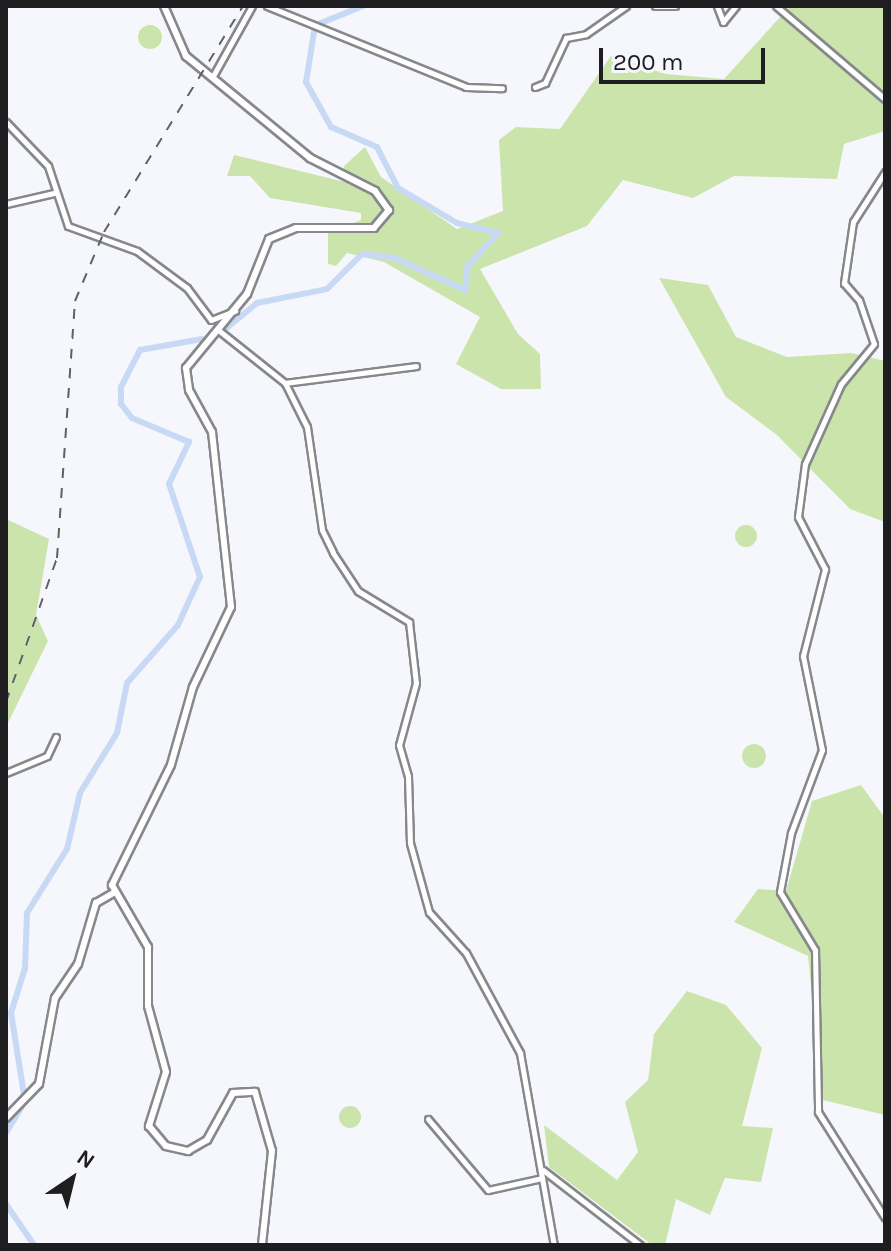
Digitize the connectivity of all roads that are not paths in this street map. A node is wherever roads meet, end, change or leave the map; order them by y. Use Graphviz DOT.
graph roads {
  1 [pos="164,6"];
  2 [pos="252,6"];
  3 [pos="267,6"];
  4 [pos="626,6"];
  5 [pos="655,6"];
  6 [pos="675,6"];
  7 [pos="717,6"];
  8 [pos="736,6"];
  9 [pos="776,6"];
  10 [pos="213,76"];
  11 [pos="535,87"];
  12 [pos="502,88"];
  13 [pos="885,99"];
  14 [pos="6,122"];
  15 [pos="885,172"];
  16 [pos="54,193"];
  17 [pos="6,204"];
  18 [pos="235,311"];
  19 [pos="217,329"];
  20 [pos="416,366"];
  21 [pos="285,383"];
  22 [pos="56,737"];
  23 [pos="6,773"];
  24 [pos="113,893"];
  25 [pos="6,1118"];
  26 [pos="428,1119"];
  27 [pos="542,1169"];
  28 [pos="542,1178"];
  29 [pos="885,1218"];
  30 [pos="262,1245"];
  31 [pos="554,1245"];
  32 [pos="640,1245"];
  1 -- 10 [label="street"];
  2 -- 10 [label="street"];
  3 -- 12 [label="street"];
  4 -- 11 [label="street"];
  5 -- 6 [label="street"];
  7 -- 8 [label="street"];
  9 -- 13 [label="street"];
  10 -- 18 [label="street"];
  14 -- 16 [label="street"];
  15 -- 29 [label="street"];
  16 -- 17 [label="street"];
  16 -- 18 [label="street"];
  18 -- 19 [label="street"];
  19 -- 21 [label="street"];
  19 -- 24 [label="street"];
  20 -- 21 [label="street"];
  21 -- 27 [label="street"];
  22 -- 23 [label="street"];
  24 -- 25 [label="street"];
  24 -- 30 [label="street"];
  26 -- 28 [label="street"];
  27 -- 28 [label="street"];
  27 -- 32 [label="street"];
  28 -- 31 [label="street"];
}
